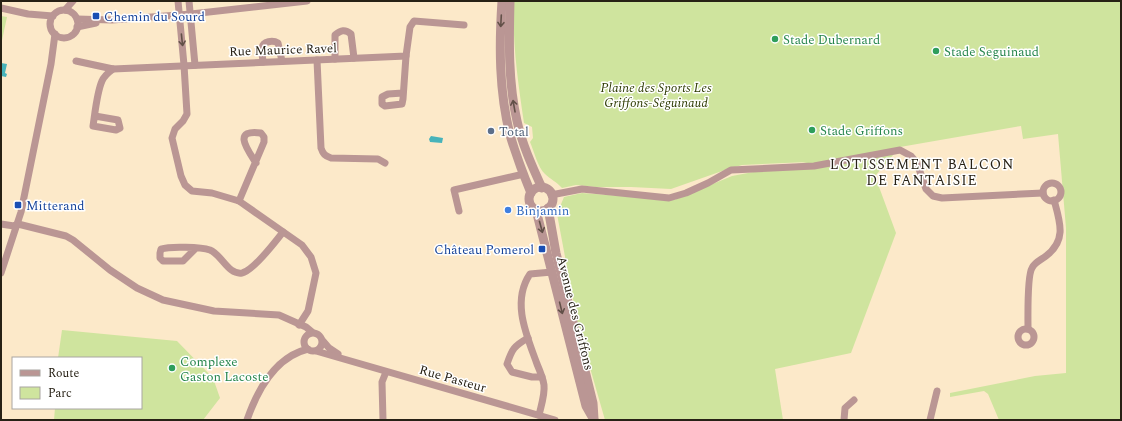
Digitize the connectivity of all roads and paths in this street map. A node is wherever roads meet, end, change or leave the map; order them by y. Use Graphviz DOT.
graph roads {
  1 [pos="178,1"];
  2 [pos="189,1"];
  3 [pos="307,1"];
  4 [pos="502,1"];
  5 [pos="510,1"];
  6 [pos="1,8"];
  7 [pos="65,10"];
  8 [pos="28,14"];
  9 [pos="191,14"];
  10 [pos="179,15"];
  11 [pos="53,16"];
  12 [pos="75,16"];
  13 [pos="112,20"];
  14 [pos="50,25"];
  15 [pos="464,25"];
  16 [pos="77,27"];
  17 [pos="55,34"];
  18 [pos="64,38"];
  19 [pos="406,56"];
  20 [pos="354,58"];
  21 [pos="335,59"];
  22 [pos="317,60"];
  23 [pos="76,61"];
  24 [pos="282,61"];
  25 [pos="263,62"];
  26 [pos="51,64"];
  27 [pos="195,64"];
  28 [pos="184,65"];
  29 [pos="113,69"];
  30 [pos="403,93"];
  31 [pos="95,116"];
  32 [pos="256,163"];
  33 [pos="385,163"];
  34 [pos="524,174"];
  35 [pos="542,188"];
  36 [pos="531,193"];
  37 [pos="551,194"];
  38 [pos="1043,194"];
  39 [pos="1054,200"];
  40 [pos="239,201"];
  41 [pos="548,208"];
  42 [pos="536,210"];
  43 [pos="459,211"];
  44 [pos="1,224"];
  45 [pos="18,224"];
  46 [pos="283,232"];
  47 [pos="550,242"];
  48 [pos="196,248"];
  49 [pos="552,272"];
  50 [pos="1,273"];
  51 [pos="299,325"];
  52 [pos="1028,329"];
  53 [pos="312,332"];
  54 [pos="528,338"];
  55 [pos="323,341"];
  56 [pos="306,344"];
  57 [pos="316,351"];
  58 [pos="345,359"];
  59 [pos="386,372"];
  60 [pos="542,377"];
  61 [pos="937,391"];
  62 [pos="854,400"];
  63 [pos="539,415"];
  64 [pos="247,420"];
  65 [pos="383,420"];
  66 [pos="555,420"];
  67 [pos="594,420"];
  68 [pos="844,420"];
  69 [pos="930,420"];
  1 -- 10 [label="street"];
  2 -- 9 [label="street"];
  3 -- 9 [label="street"];
  4 -- 34 [label="street, one-way"];
  35 -- 5 [label="street, one-way"];
  6 -- 8 [label="street"];
  7 -- 11 [label="street"];
  7 -- 12 [label="street"];
  7 -- 12 [label="street"];
  8 -- 11 [label="street"];
  8 -- 14 [label="street"];
  9 -- 10 [label="street"];
  9 -- 27 [label="street"];
  10 -- 13 [label="street"];
  10 -- 28 [label="street, one-way"];
  11 -- 14 [label="street"];
  12 -- 13 [label="street"];
  12 -- 16 [label="street"];
  13 -- 16 [label="street"];
  14 -- 17 [label="street"];
  15 -- 19 [label="street"];
  16 -- 18 [label="street"];
  17 -- 18 [label="street"];
  17 -- 26 [label="street"];
  18 -- 26 [label="street"];
  19 -- 20 [label="street, Rue Maurice Ravel"];
  19 -- 30 [label="street"];
  20 -- 21 [label="street, Rue Maurice Ravel"];
  20 -- 21 [label="street"];
  21 -- 22 [label="street, Rue Maurice Ravel"];
  22 -- 24 [label="street, Rue Maurice Ravel"];
  22 -- 33 [label="street"];
  23 -- 29 [label="street, Rue Maurice Ravel"];
  24 -- 25 [label="street, Rue Maurice Ravel"];
  24 -- 25 [label="street"];
  25 -- 27 [label="street, Rue Maurice Ravel"];
  26 -- 45 [label="street"];
  27 -- 28 [label="street, Rue Maurice Ravel"];
  28 -- 29 [label="street, Rue Maurice Ravel"];
  28 -- 40 [label="street"];
  29 -- 31 [label="street"];
  32 -- 40 [label="street"];
  34 -- 36 [label="street"];
  34 -- 43 [label="street"];
  35 -- 36 [label="street"];
  35 -- 37 [label="street"];
  36 -- 42 [label="street"];
  37 -- 38 [label="street"];
  37 -- 41 [label="street"];
  38 -- 39 [label="street"];
  38 -- 39 [label="street"];
  39 -- 52 [label="street"];
  40 -- 46 [label="street"];
  41 -- 42 [label="street"];
  41 -- 47 [label="street, Avenue des Griffons"];
  42 -- 47 [label="street, Avenue des Griffons, one-way"];
  44 -- 45 [label="street"];
  45 -- 50 [label="street"];
  45 -- 51 [label="street"];
  46 -- 48 [label="street"];
  46 -- 51 [label="street"];
  47 -- 49 [label="street, Avenue des Griffons"];
  47 -- 67 [label="street, Avenue des Griffons"];
  49 -- 54 [label="street"];
  49 -- 67 [label="street, Avenue des Griffons, one-way"];
  51 -- 53 [label="street"];
  51 -- 56 [label="street"];
  53 -- 55 [label="street"];
  53 -- 56 [label="street"];
  54 -- 60 [label="street"];
  54 -- 60 [label="street"];
  55 -- 57 [label="street"];
  55 -- 58 [label="street, Rue Pasteur"];
  56 -- 57 [label="street"];
  56 -- 64 [label="street"];
  57 -- 58 [label="street, Rue Pasteur"];
  58 -- 59 [label="street, Rue Pasteur"];
  59 -- 63 [label="street, Rue Pasteur"];
  59 -- 65 [label="street"];
  60 -- 63 [label="street"];
  61 -- 69 [label="street"];
  62 -- 68 [label="street"];
  63 -- 66 [label="street, Rue Pasteur"];
}
